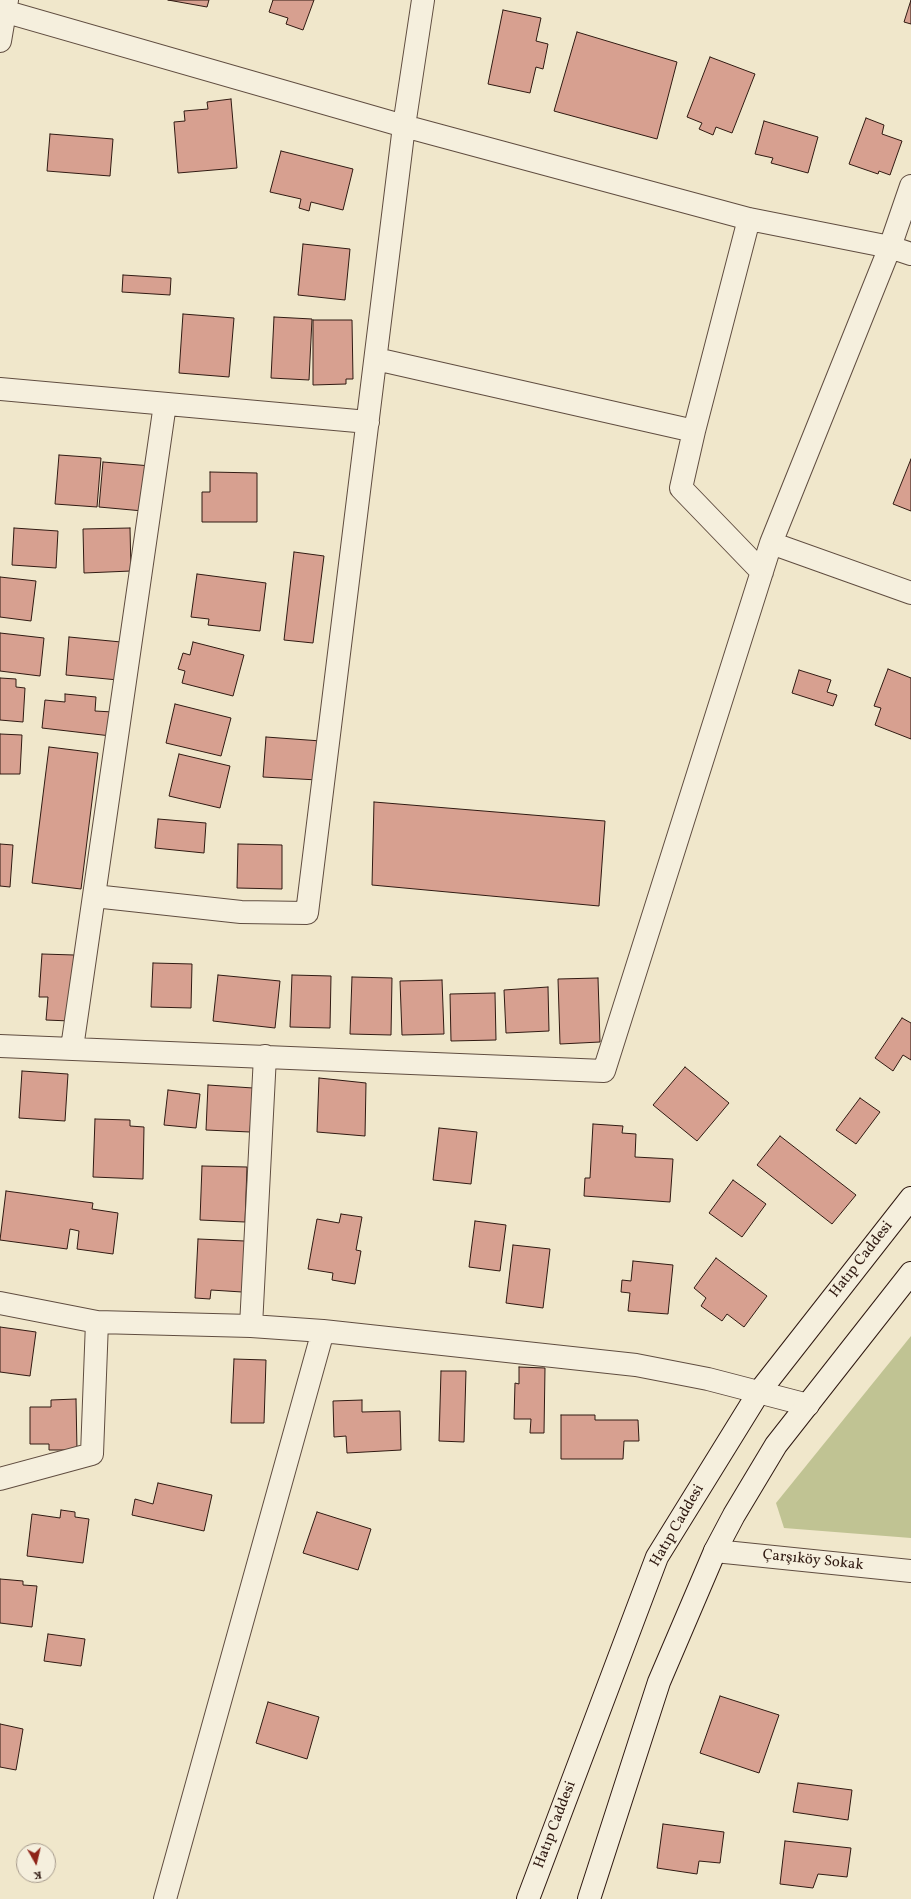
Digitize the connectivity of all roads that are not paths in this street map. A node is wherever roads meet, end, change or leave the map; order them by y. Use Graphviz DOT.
graph roads {
  1 [pos="423,0"];
  2 [pos="4,7"];
  3 [pos="0,41"];
  4 [pos="404,126"];
  5 [pos="911,186"];
  6 [pos="749,219"];
  7 [pos="890,247"];
  8 [pos="911,254"];
  9 [pos="376,359"];
  10 [pos="0,389"];
  11 [pos="165,404"];
  12 [pos="368,422"];
  13 [pos="694,431"];
  14 [pos="771,544"];
  15 [pos="762,572"];
  16 [pos="911,593"];
  17 [pos="94,896"];
  18 [pos="0,1046"];
  19 [pos="72,1048"];
  20 [pos="265,1056"];
  21 [pos="911,1198"];
  22 [pos="911,1273"];
  23 [pos="0,1303"];
  24 [pos="97,1322"];
  25 [pos="251,1326"];
  26 [pos="323,1331"];
  27 [pos="759,1392"];
  28 [pos="808,1405"];
  29 [pos="0,1479"];
  30 [pos="715,1551"];
  31 [pos="911,1571"];
  32 [pos="165,1899"];
  33 [pos="528,1899"];
  34 [pos="590,1899"];
  1 -- 4 [label="street"];
  2 -- 3 [label="street"];
  2 -- 4 [label="street"];
  4 -- 6 [label="street"];
  4 -- 9 [label="street"];
  5 -- 7 [label="street"];
  6 -- 7 [label="street"];
  6 -- 13 [label="street"];
  7 -- 8 [label="street"];
  7 -- 14 [label="street"];
  9 -- 12 [label="street"];
  9 -- 13 [label="street"];
  10 -- 11 [label="street"];
  11 -- 12 [label="street"];
  11 -- 17 [label="street"];
  12 -- 17 [label="street"];
  13 -- 15 [label="street"];
  14 -- 15 [label="street"];
  14 -- 16 [label="street"];
  15 -- 20 [label="street"];
  17 -- 19 [label="street"];
  18 -- 19 [label="street"];
  19 -- 20 [label="street"];
  20 -- 25 [label="street"];
  21 -- 27 [label="street, Hatıp Caddesi"];
  22 -- 28 [label="street"];
  23 -- 24 [label="street"];
  24 -- 25 [label="street"];
  24 -- 29 [label="street"];
  25 -- 26 [label="street"];
  26 -- 27 [label="street"];
  26 -- 32 [label="street"];
  27 -- 28 [label="street"];
  27 -- 33 [label="street, Hatıp Caddesi"];
  28 -- 30 [label="street"];
  30 -- 31 [label="street, Çarşıköy Sokak"];
  30 -- 34 [label="street"];
}
